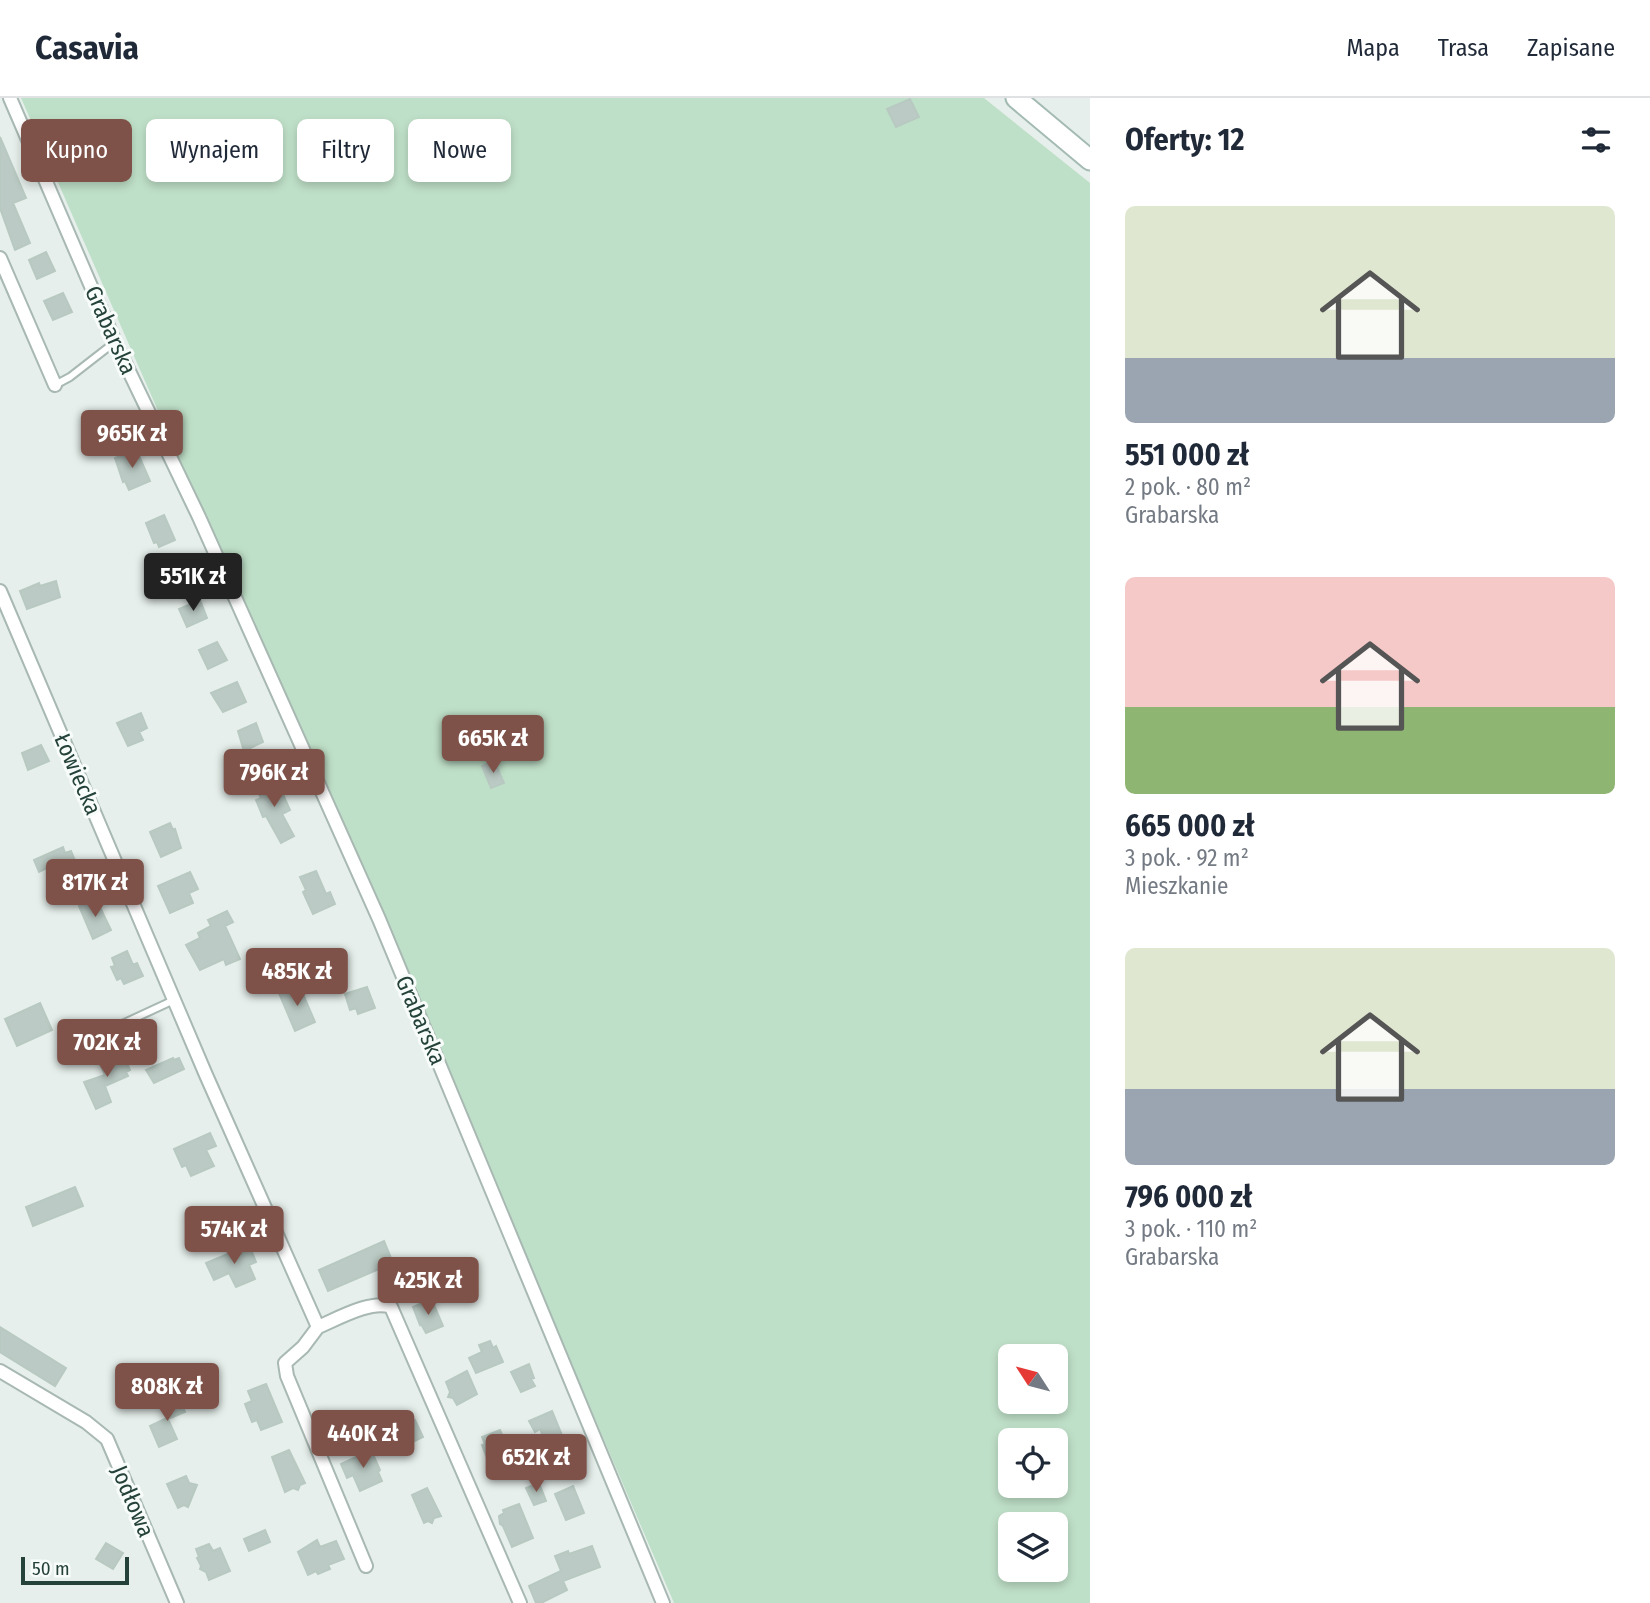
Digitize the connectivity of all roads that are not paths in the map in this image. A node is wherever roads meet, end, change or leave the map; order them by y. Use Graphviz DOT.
graph roads {
  1 [pos="10,98"];
  2 [pos="1022,100"];
  3 [pos="1090,160"];
  4 [pos="0,258"];
  5 [pos="115,342"];
  6 [pos="55,385"];
  7 [pos="0,590"];
  8 [pos="174,1000"];
  9 [pos="79,1044"];
  10 [pos="318,1328"];
  11 [pos="0,1371"];
  12 [pos="366,1566"];
  13 [pos="177,1603"];
  14 [pos="520,1603"];
  15 [pos="663,1603"];
  1 -- 5 [label="street, Grabarska"];
  2 -- 3 [label="main road"];
  4 -- 6 [label="street"];
  5 -- 6 [label="lane"];
  5 -- 15 [label="street, Grabarska"];
  7 -- 8 [label="street, Łowiecka"];
  8 -- 9 [label="lane"];
  8 -- 10 [label="street, Łowiecka"];
  10 -- 12 [label="street"];
  10 -- 14 [label="street"];
  11 -- 13 [label="street, Jodłowa"];
}
